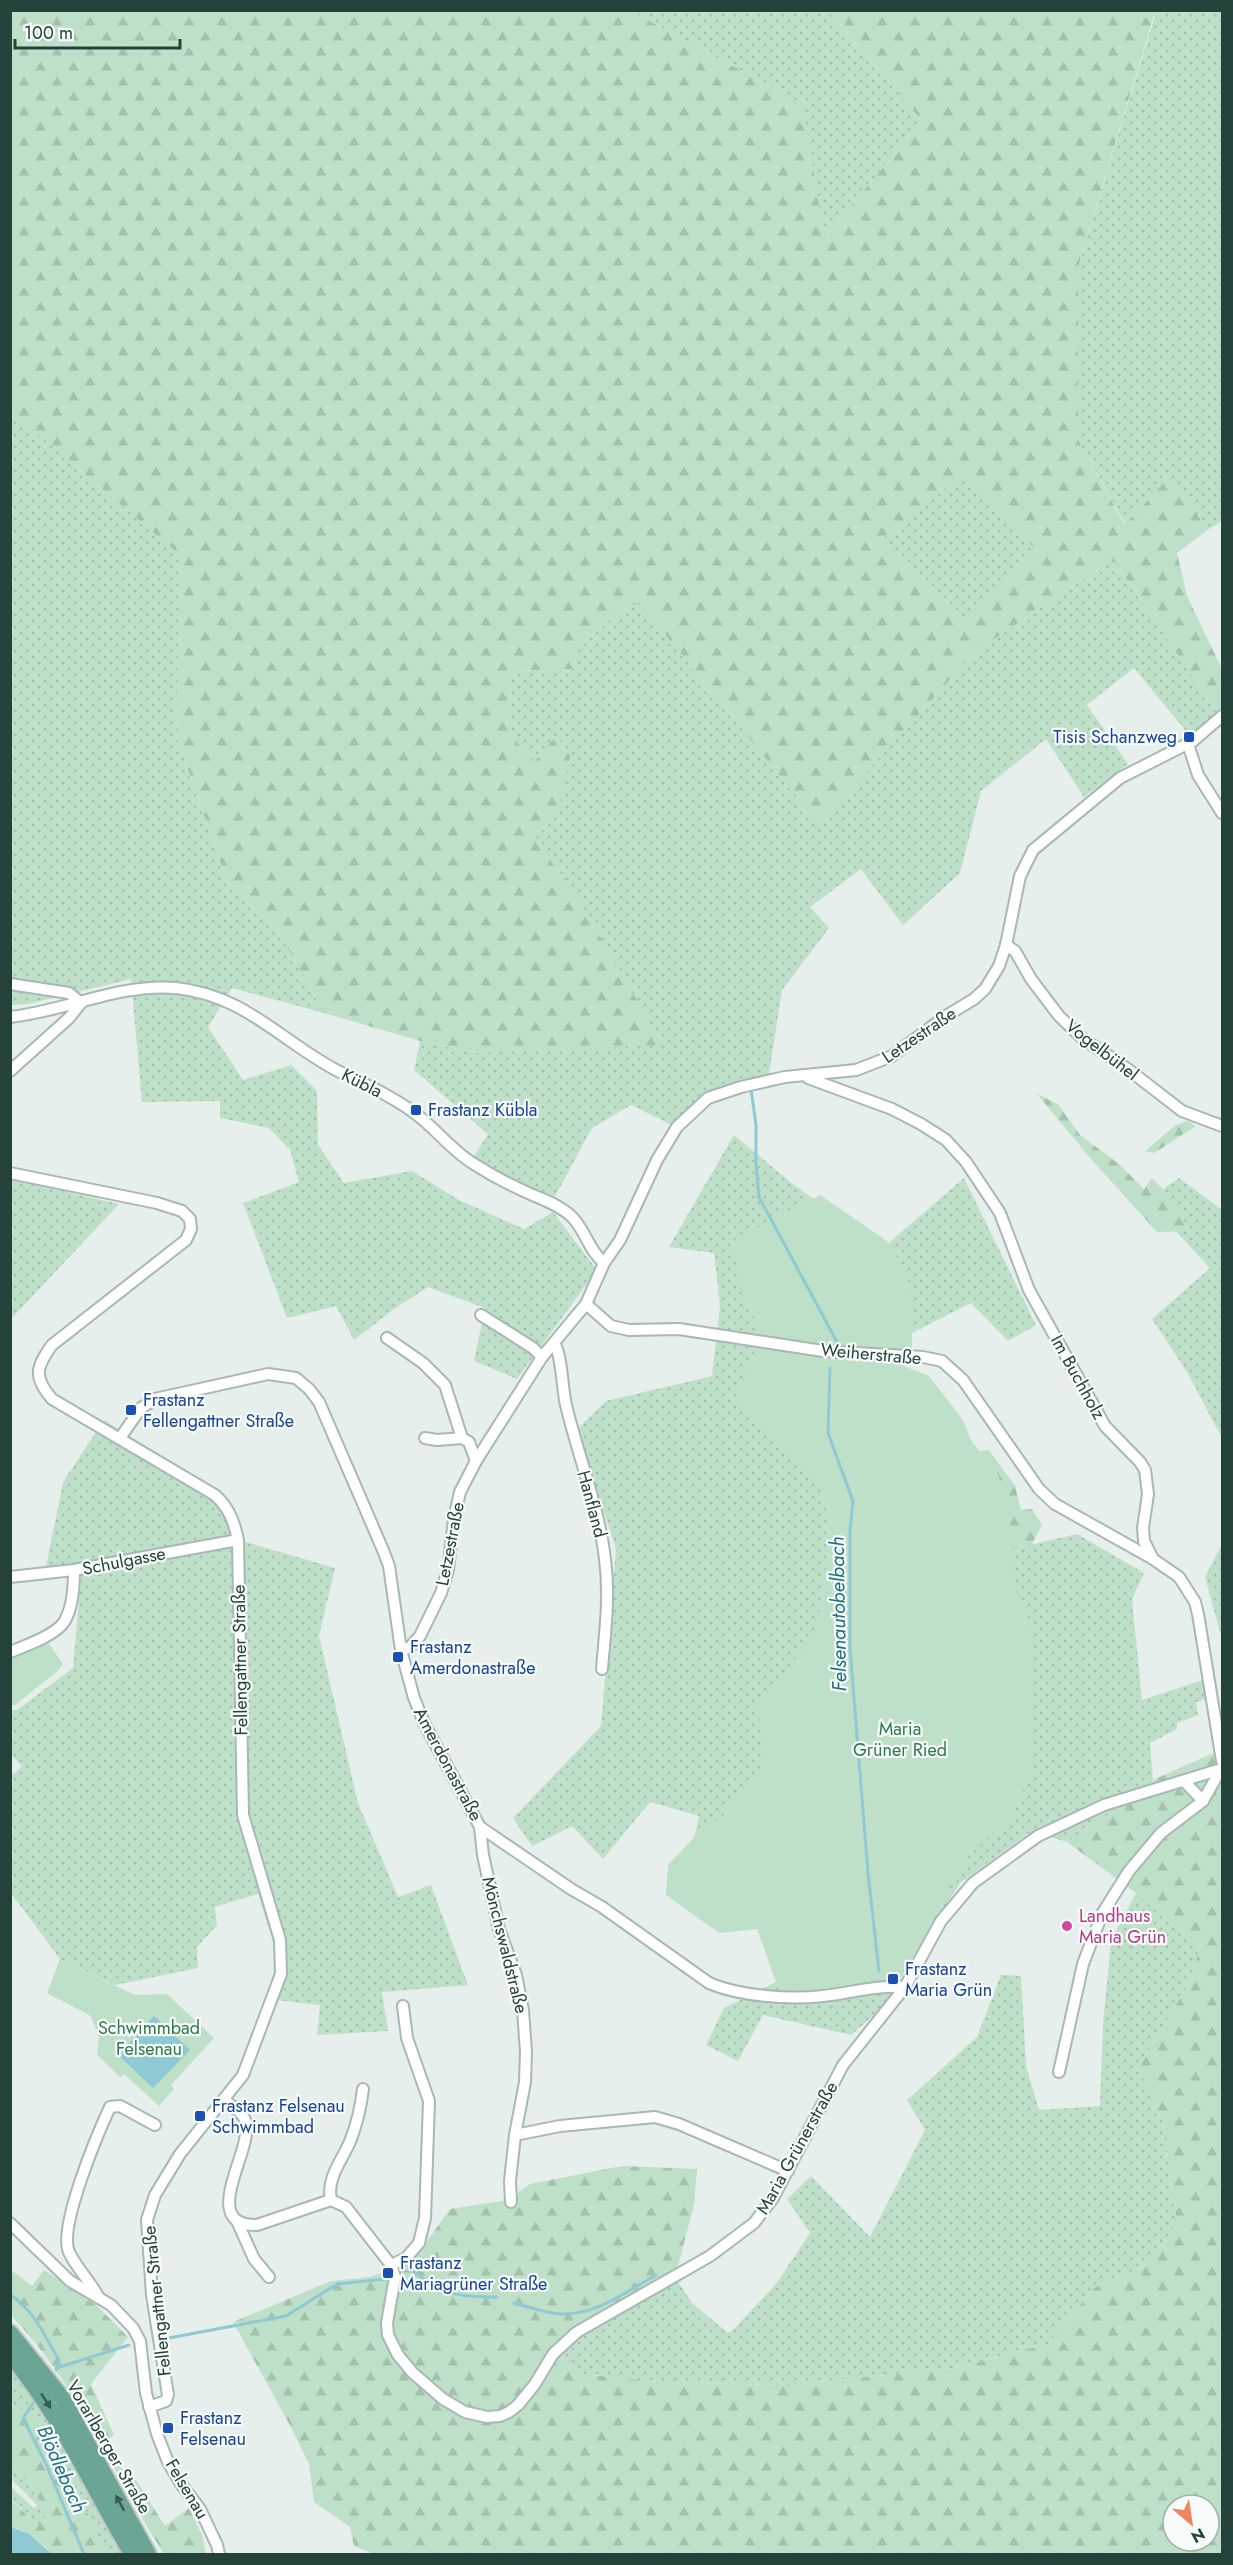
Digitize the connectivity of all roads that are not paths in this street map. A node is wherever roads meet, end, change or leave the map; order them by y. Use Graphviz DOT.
graph roads {
  1 [pos="1222,716"];
  2 [pos="1188,744"];
  3 [pos="1222,813"];
  4 [pos="1006,945"];
  5 [pos="10,984"];
  6 [pos="81,1003"];
  7 [pos="10,1017"];
  8 [pos="10,1071"];
  9 [pos="802,1076"];
  10 [pos="1222,1126"];
  11 [pos="10,1173"];
  12 [pos="604,1263"];
  13 [pos="586,1304"];
  14 [pos="481,1315"];
  15 [pos="387,1338"];
  16 [pos="555,1343"];
  17 [pos="542,1357"];
  18 [pos="120,1438"];
  19 [pos="425,1438"];
  20 [pos="462,1438"];
  21 [pos="476,1461"];
  22 [pos="238,1540"];
  23 [pos="1153,1559"];
  24 [pos="74,1570"];
  25 [pos="10,1577"];
  26 [pos="401,1650"];
  27 [pos="10,1653"];
  28 [pos="602,1669"];
  29 [pos="1222,1765"];
  30 [pos="1184,1782"];
  31 [pos="1203,1801"];
  32 [pos="480,1827"];
  33 [pos="905,1987"];
  34 [pos="403,2006"];
  35 [pos="1059,2072"];
  36 [pos="363,2089"];
  37 [pos="224,2100"];
  38 [pos="155,2125"];
  39 [pos="514,2135"];
  40 [pos="788,2171"];
  41 [pos="331,2200"];
  42 [pos="511,2202"];
  43 [pos="237,2222"];
  44 [pos="10,2223"];
  45 [pos="391,2265"];
  46 [pos="269,2277"];
  47 [pos="100,2299"];
  48 [pos="10,2333"];
  49 [pos="10,2355"];
  50 [pos="149,2408"];
  51 [pos="132,2554"];
  52 [pos="148,2554"];
  53 [pos="219,2554"];
  1 -- 2 [label="street, Letzestraße"];
  2 -- 3 [label="street"];
  2 -- 4 [label="street, Letzestraße"];
  4 -- 9 [label="street, Letzestraße"];
  4 -- 10 [label="street, Vogelbühel"];
  5 -- 6 [label="street"];
  6 -- 7 [label="street, Kübla"];
  6 -- 8 [label="street"];
  6 -- 12 [label="street, Kübla"];
  9 -- 12 [label="street, Letzestraße"];
  9 -- 23 [label="street, Im Buchholz"];
  11 -- 18 [label="street, Fellengattner Straße"];
  12 -- 13 [label="street, Letzestraße"];
  13 -- 16 [label="street, Letzestraße"];
  13 -- 23 [label="street, Weiherstraße"];
  14 -- 17 [label="street"];
  15 -- 20 [label="street"];
  16 -- 17 [label="street, Letzestraße"];
  16 -- 28 [label="street, Hanfland"];
  17 -- 21 [label="street, Letzestraße"];
  18 -- 22 [label="street, Fellengattner Straße"];
  18 -- 26 [label="street, Amerdonastraße"];
  19 -- 20 [label="street"];
  20 -- 21 [label="street"];
  21 -- 26 [label="street, Letzestraße"];
  22 -- 24 [label="street, Schulgasse"];
  22 -- 37 [label="street, Fellengattner Straße"];
  23 -- 29 [label="street"];
  24 -- 25 [label="street, Schulgasse"];
  24 -- 27 [label="street"];
  26 -- 32 [label="street, Amerdonastraße"];
  29 -- 30 [label="street, Maria Grünerstraße"];
  29 -- 31 [label="street"];
  30 -- 31 [label="street"];
  30 -- 33 [label="street, Maria Grünerstraße"];
  31 -- 35 [label="street"];
  32 -- 33 [label="street, Amerdonastraße"];
  32 -- 39 [label="street, Mönchswaldstraße"];
  33 -- 40 [label="street, Maria Grünerstraße"];
  34 -- 45 [label="street"];
  36 -- 41 [label="street"];
  37 -- 43 [label="street"];
  37 -- 50 [label="street, Fellengattner Straße"];
  38 -- 47 [label="street, Felsenau"];
  39 -- 40 [label="street"];
  39 -- 42 [label="street, Mönchswaldstraße"];
  40 -- 45 [label="street, Maria Grünerstraße"];
  41 -- 43 [label="street"];
  41 -- 45 [label="street"];
  43 -- 46 [label="street"];
  44 -- 47 [label="street, Felsenau"];
  47 -- 50 [label="street, Felsenau"];
  52 -- 48 [label="main road, Vorarlberger Straße, one-way"];
  49 -- 51 [label="main road, Vorarlberger Straße, one-way"];
  50 -- 53 [label="street, Felsenau"];
}
